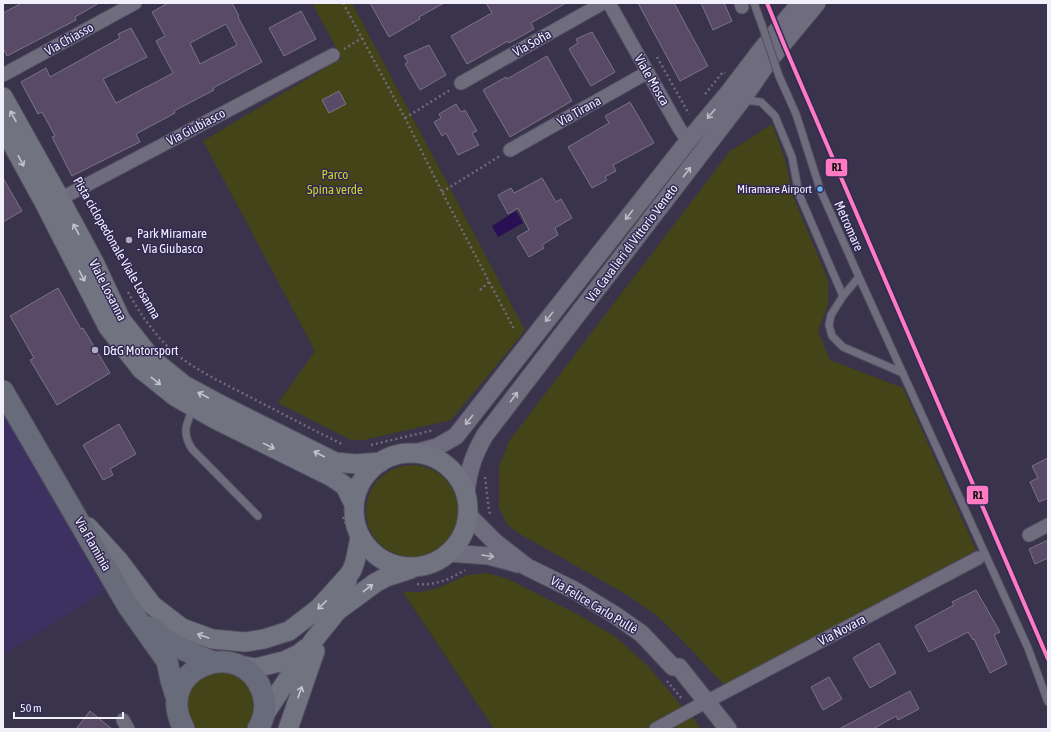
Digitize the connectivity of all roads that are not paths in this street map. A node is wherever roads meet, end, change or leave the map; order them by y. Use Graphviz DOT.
graph roads {
  1 [pos="135,3"];
  2 [pos="604,3"];
  3 [pos="609,3"];
  4 [pos="800,3"];
  5 [pos="817,3"];
  6 [pos="745,4"];
  7 [pos="333,55"];
  8 [pos="648,72"];
  9 [pos="3,75"];
  10 [pos="461,83"];
  11 [pos="735,96"];
  12 [pos="3,97"];
  13 [pos="3,127"];
  14 [pos="684,134"];
  15 [pos="510,150"];
  16 [pos="701,154"];
  17 [pos="60,199"];
  18 [pos="859,277"];
  19 [pos="843,296"];
  20 [pos="903,373"];
  21 [pos="3,391"];
  22 [pos="192,406"];
  23 [pos="415,453"];
  24 [pos="381,462"];
  25 [pos="466,492"];
  26 [pos="348,508"];
  27 [pos="72,509"];
  28 [pos="258,516"];
  29 [pos="469,516"];
  30 [pos="1048,525"];
  31 [pos="1029,534"];
  32 [pos="354,535"];
  33 [pos="449,553"];
  34 [pos="978,558"];
  35 [pos="527,567"];
  36 [pos="417,575"];
  37 [pos="348,576"];
  38 [pos="128,606"];
  39 [pos="337,611"];
  40 [pos="325,626"];
  41 [pos="313,641"];
  42 [pos="213,662"];
  43 [pos="238,665"];
  44 [pos="177,699"];
  45 [pos="1048,702"];
  46 [pos="698,706"];
  47 [pos="260,724"];
  48 [pos="178,727"];
  49 [pos="288,729"];
  50 [pos="656,729"];
  51 [pos="716,729"];
  52 [pos="728,729"];
  1 -- 9 [label="street, Via Chiasso"];
  2 -- 10 [label="street, Via Sofia"];
  3 -- 8 [label="street, Viale Mosca"];
  4 -- 11 [label="street, Via Cavalieri di Vittorio Veneto"];
  5 -- 11 [label="street, Via Cavalieri di Vittorio Veneto"];
  6 -- 18 [label="lane, Metromare, bridge"];
  7 -- 17 [label="street, Via Giubiasco"];
  8 -- 14 [label="street, Viale Mosca"];
  8 -- 15 [label="street, Via Tirana"];
  11 -- 14 [label="street, Via Cavalieri di Vittorio Veneto, one-way"];
  11 -- 16 [label="street, Via Cavalieri di Vittorio Veneto"];
  11 -- 19 [label="lane"];
  17 -- 12 [label="main road, Viale Losanna, one-way"];
  13 -- 22 [label="main road, Viale Losanna, one-way"];
  14 -- 16 [label="street, Viale Mosca"];
  14 -- 23 [label="street, Via Cavalieri di Vittorio Veneto, one-way"];
  25 -- 16 [label="street, Via Cavalieri di Vittorio Veneto, one-way"];
  24 -- 17 [label="main road, Viale Losanna, one-way"];
  18 -- 19 [label="lane"];
  18 -- 20 [label="lane, Metromare"];
  19 -- 20 [label="lane"];
  20 -- 45 [label="lane, Metromare"];
  21 -- 27 [label="main road, Via Flaminia"];
  22 -- 26 [label="main road, Viale Losanna, one-way"];
  22 -- 28 [label="lane"];
  23 -- 24 [label="main road, Via Cavalieri di Vittorio Veneto"];
  23 -- 25 [label="main road, Via Cavalieri di Vittorio Veneto"];
  24 -- 26 [label="main road, Via Cavalieri di Vittorio Veneto"];
  25 -- 29 [label="main road, Via Cavalieri di Vittorio Veneto"];
  26 -- 32 [label="main road, Via Cavalieri di Vittorio Veneto"];
  37 -- 27 [label="main road, one-way"];
  27 -- 38 [label="main road, Via Flaminia"];
  29 -- 33 [label="main road, Via Cavalieri di Vittorio Veneto"];
  29 -- 35 [label="street, Via Felice Carlo Pullè"];
  30 -- 31 [label="street"];
  32 -- 36 [label="main road, Via Cavalieri di Vittorio Veneto"];
  32 -- 37 [label="main road"];
  33 -- 35 [label="street, Via Felice Carlo Pullè, one-way"];
  33 -- 36 [label="main road, Via Cavalieri di Vittorio Veneto"];
  34 -- 46 [label="street, Via Novara"];
  35 -- 46 [label="street, Via Felice Carlo Pullè"];
  39 -- 36 [label="main road, one-way"];
  37 -- 39 [label="main road"];
  38 -- 42 [label="main road"];
  38 -- 44 [label="main road, Via Flaminia"];
  39 -- 40 [label="main road"];
  40 -- 41 [label="main road"];
  49 -- 40 [label="main road, one-way"];
  41 -- 43 [label="main road"];
  41 -- 47 [label="main road"];
  42 -- 43 [label="main road"];
  42 -- 44 [label="main road"];
  43 -- 47 [label="main road"];
  44 -- 48 [label="main road, Via Flaminia"];
  46 -- 50 [label="street, Via Novara"];
  46 -- 51 [label="street, Via Felice Carlo Pullè"];
  46 -- 52 [label="street, Via Felice Carlo Pullè"];
}
